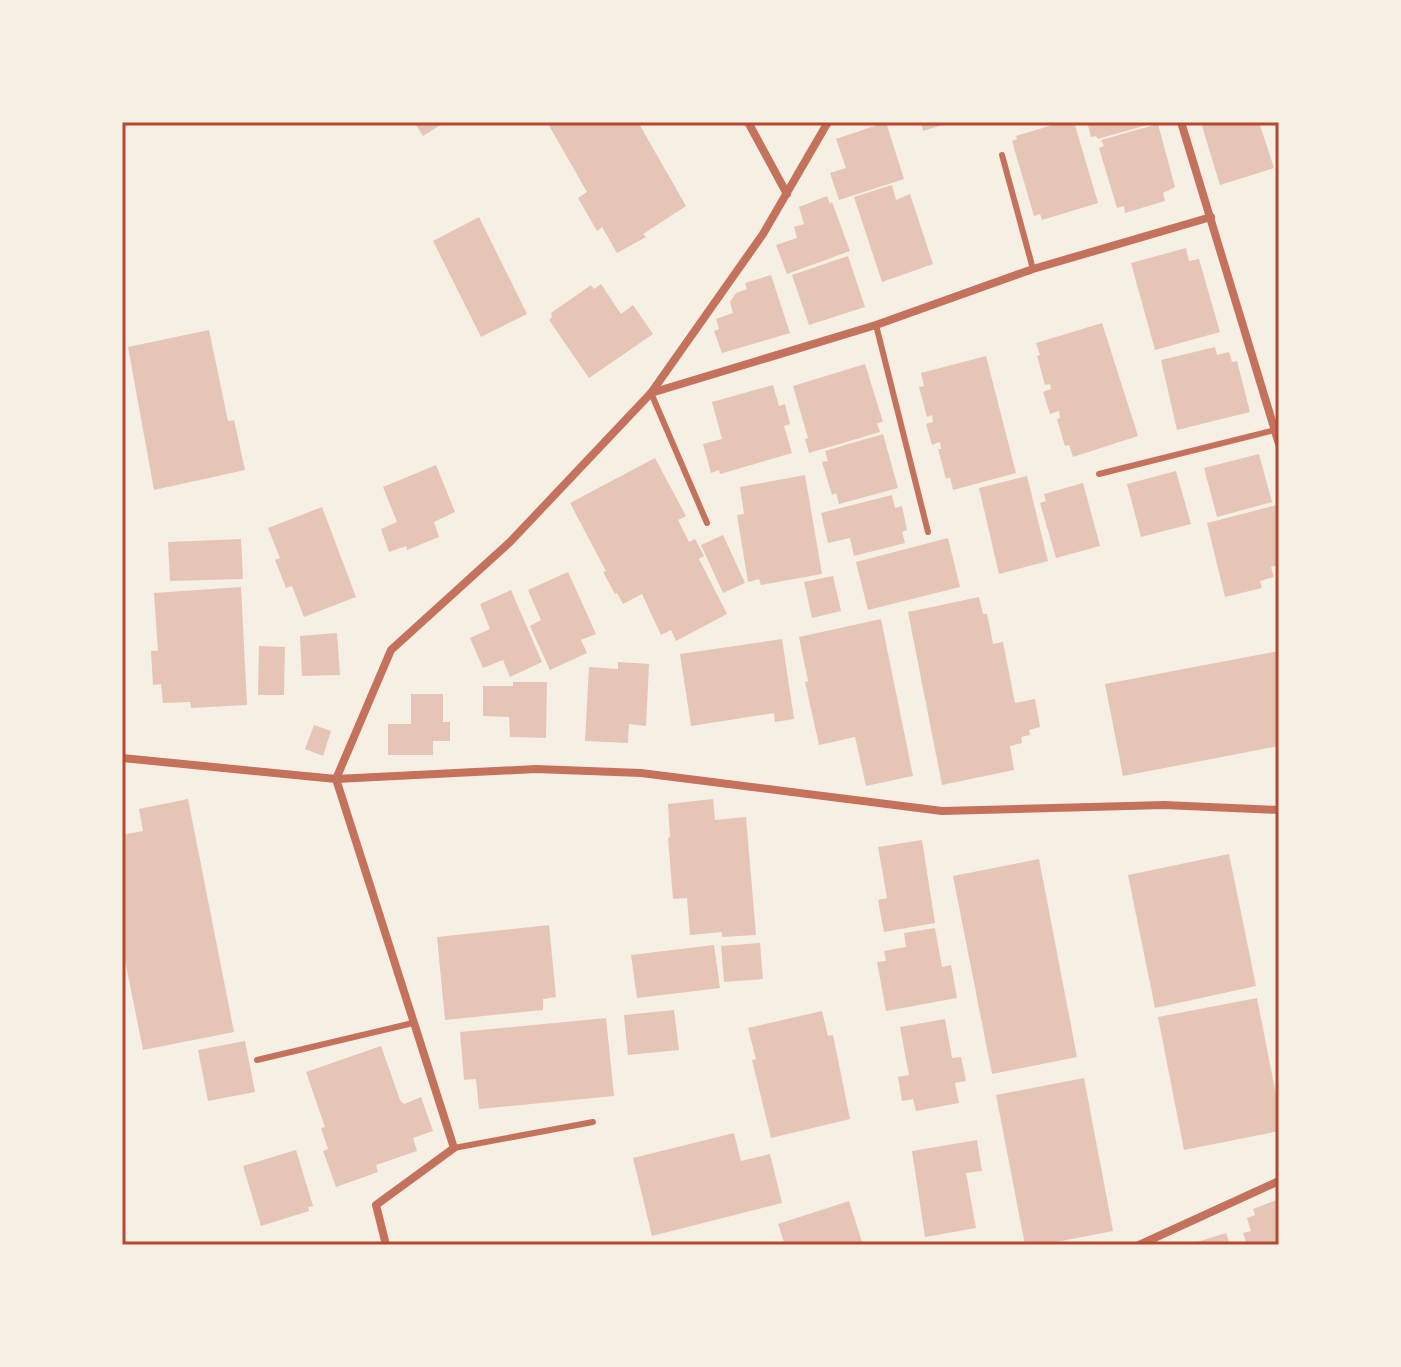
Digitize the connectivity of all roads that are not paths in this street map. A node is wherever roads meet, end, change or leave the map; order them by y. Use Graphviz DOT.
graph roads {
  1 [pos="748,122"];
  2 [pos="828,122"];
  3 [pos="1181,122"];
  4 [pos="1002,155"];
  5 [pos="787,194"];
  6 [pos="1211,217"];
  7 [pos="1033,269"];
  8 [pos="876,325"];
  9 [pos="651,393"];
  10 [pos="1275,430"];
  11 [pos="1279,444"];
  12 [pos="1099,474"];
  13 [pos="707,523"];
  14 [pos="928,532"];
  15 [pos="122,758"];
  16 [pos="336,779"];
  17 [pos="1279,810"];
  18 [pos="413,1023"];
  19 [pos="257,1060"];
  20 [pos="593,1122"];
  21 [pos="454,1148"];
  22 [pos="1279,1181"];
  23 [pos="386,1245"];
  24 [pos="1139,1245"];
  1 -- 5 [label="street"];
  2 -- 5 [label="street"];
  3 -- 6 [label="street"];
  4 -- 7 [label="lane"];
  5 -- 9 [label="street"];
  6 -- 7 [label="street"];
  6 -- 10 [label="street"];
  7 -- 8 [label="street"];
  8 -- 9 [label="street"];
  8 -- 14 [label="lane"];
  9 -- 13 [label="lane"];
  9 -- 16 [label="street"];
  10 -- 11 [label="street"];
  10 -- 12 [label="lane"];
  15 -- 16 [label="street"];
  16 -- 17 [label="street"];
  16 -- 18 [label="street"];
  18 -- 19 [label="lane"];
  18 -- 21 [label="street"];
  20 -- 21 [label="lane"];
  21 -- 23 [label="street"];
  22 -- 24 [label="street"];
}
